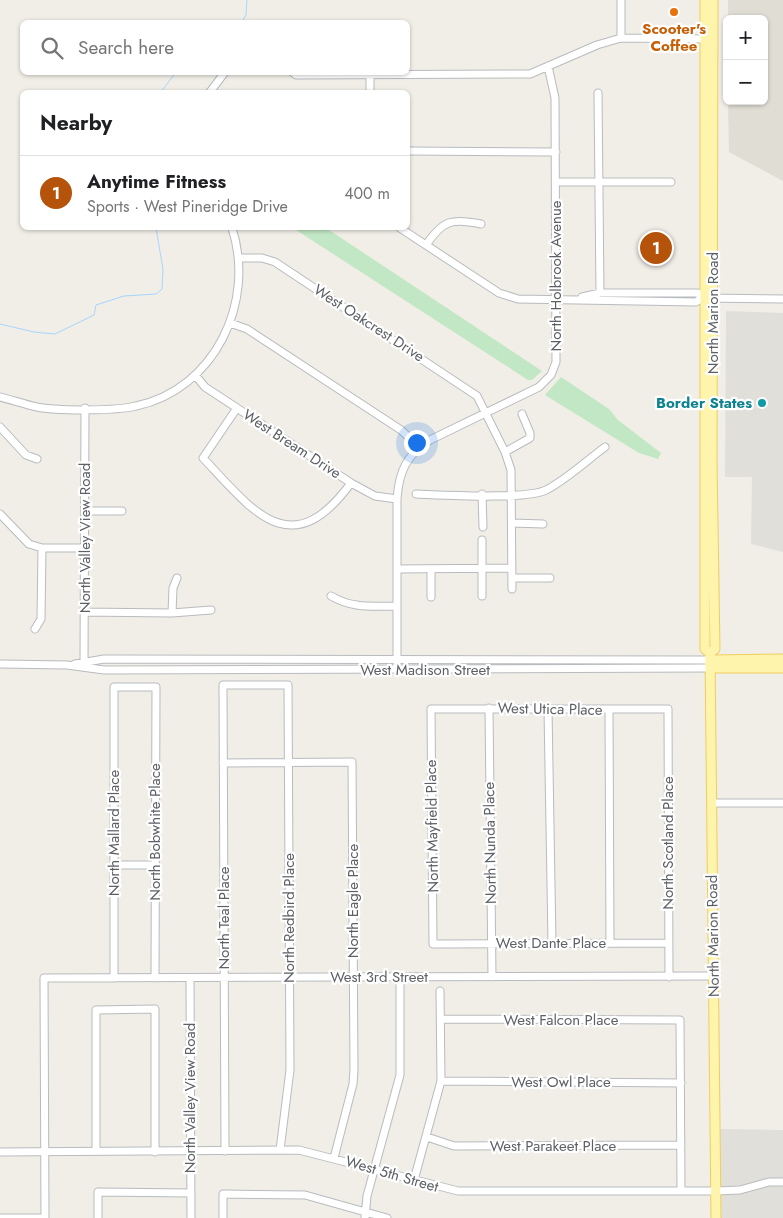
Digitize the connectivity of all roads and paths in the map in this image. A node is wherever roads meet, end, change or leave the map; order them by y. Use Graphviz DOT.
graph roads {
  1 [pos="621,0"];
  2 [pos="705,0"];
  3 [pos="713,0"];
  4 [pos="621,38"];
  5 [pos="709,39"];
  6 [pos="548,66"];
  7 [pos="223,75"];
  8 [pos="296,75"];
  9 [pos="370,76"];
  10 [pos="212,90"];
  11 [pos="370,90"];
  12 [pos="598,93"];
  13 [pos="410,151"];
  14 [pos="556,152"];
  15 [pos="556,182"];
  16 [pos="598,182"];
  17 [pos="671,182"];
  18 [pos="480,224"];
  19 [pos="233,230"];
  20 [pos="403,230"];
  21 [pos="426,245"];
  22 [pos="239,258"];
  23 [pos="600,293"];
  24 [pos="707,297"];
  25 [pos="575,298"];
  26 [pos="556,299"];
  27 [pos="783,299"];
  28 [pos="230,323"];
  29 [pos="195,375"];
  30 [pos="0,397"];
  31 [pos="85,408"];
  32 [pos="236,408"];
  33 [pos="486,412"];
  34 [pos="522,414"];
  35 [pos="0,426"];
  36 [pos="419,447"];
  37 [pos="605,447"];
  38 [pos="505,452"];
  39 [pos="37,459"];
  40 [pos="351,483"];
  41 [pos="416,494"];
  42 [pos="482,494"];
  43 [pos="512,495"];
  44 [pos="397,499"];
  45 [pos="85,511"];
  46 [pos="122,511"];
  47 [pos="0,514"];
  48 [pos="512,523"];
  49 [pos="543,524"];
  50 [pos="482,527"];
  51 [pos="482,540"];
  52 [pos="42,548"];
  53 [pos="85,548"];
  54 [pos="431,568"];
  55 [pos="482,568"];
  56 [pos="512,568"];
  57 [pos="397,569"];
  58 [pos="177,578"];
  59 [pos="512,578"];
  60 [pos="550,578"];
  61 [pos="512,589"];
  62 [pos="331,596"];
  63 [pos="482,596"];
  64 [pos="431,597"];
  65 [pos="397,606"];
  66 [pos="211,610"];
  67 [pos="84,612"];
  68 [pos="172,613"];
  69 [pos="35,629"];
  70 [pos="397,659"];
  71 [pos="783,659"];
  72 [pos="710,660"];
  73 [pos="0,664"];
  74 [pos="84,665"];
  75 [pos="783,668"];
  76 [pos="397,670"];
  77 [pos="223,685"];
  78 [pos="156,687"];
  79 [pos="489,708"];
  80 [pos="431,709"];
  81 [pos="548,709"];
  82 [pos="668,709"];
  83 [pos="609,710"];
  84 [pos="289,762"];
  85 [pos="224,763"];
  86 [pos="712,803"];
  87 [pos="783,803"];
  88 [pos="114,865"];
  89 [pos="155,865"];
  90 [pos="552,943"];
  91 [pos="610,943"];
  92 [pos="669,943"];
  93 [pos="433,944"];
  94 [pos="491,944"];
  95 [pos="713,976"];
  96 [pos="354,977"];
  97 [pos="400,977"];
  98 [pos="492,977"];
  99 [pos="669,977"];
  100 [pos="114,978"];
  101 [pos="155,978"];
  102 [pos="190,978"];
  103 [pos="225,978"];
  104 [pos="289,978"];
  105 [pos="440,991"];
  106 [pos="441,1019"];
  107 [pos="441,1082"];
  108 [pos="681,1083"];
  109 [pos="427,1137"];
  110 [pos="681,1146"];
  111 [pos="280,1150"];
  112 [pos="96,1151"];
  113 [pos="190,1151"];
  114 [pos="225,1151"];
  115 [pos="0,1152"];
  116 [pos="45,1152"];
  117 [pos="155,1152"];
  118 [pos="334,1158"];
  119 [pos="375,1169"];
  120 [pos="414,1180"];
  121 [pos="783,1182"];
  122 [pos="681,1190"];
  123 [pos="716,1190"];
  124 [pos="191,1193"];
  125 [pos="365,1215"];
  126 [pos="0,1218"];
  127 [pos="45,1218"];
  128 [pos="98,1218"];
  129 [pos="191,1218"];
  130 [pos="223,1218"];
  131 [pos="387,1218"];
  132 [pos="716,1218"];
  1 -- 4 [label="street"];
  2 -- 5 [label="main road, North Marion Road"];
  3 -- 5 [label="main road, North Marion Road"];
  4 -- 5 [label="street"];
  4 -- 6 [label="street"];
  5 -- 24 [label="main road, North Marion Road"];
  6 -- 9 [label="street"];
  6 -- 14 [label="street, North Holbrook Avenue"];
  7 -- 10 [label="street"];
  8 -- 9 [label="street"];
  9 -- 11 [label="street"];
  12 -- 16 [label="street"];
  13 -- 14 [label="street"];
  14 -- 15 [label="street, North Holbrook Avenue"];
  15 -- 16 [label="street"];
  15 -- 26 [label="street, North Holbrook Avenue"];
  16 -- 17 [label="street"];
  16 -- 23 [label="street"];
  18 -- 21 [label="street"];
  19 -- 22 [label="street"];
  20 -- 21 [label="street"];
  21 -- 26 [label="street"];
  22 -- 28 [label="street"];
  22 -- 33 [label="street, West Oakcrest Drive"];
  23 -- 24 [label="street"];
  23 -- 25 [label="street"];
  24 -- 25 [label="street"];
  24 -- 27 [label="street"];
  24 -- 72 [label="main road, North Marion Road"];
  25 -- 26 [label="street"];
  26 -- 33 [label="street, North Holbrook Avenue"];
  28 -- 29 [label="street"];
  28 -- 36 [label="street"];
  29 -- 31 [label="street"];
  29 -- 32 [label="street, West Bream Drive"];
  30 -- 31 [label="street"];
  31 -- 45 [label="street, North Valley View Road"];
  32 -- 40 [label="street, West Bream Drive"];
  32 -- 40 [label="street"];
  33 -- 36 [label="street, North Holbrook Avenue"];
  33 -- 38 [label="street, West Oakcrest Drive"];
  34 -- 38 [label="street"];
  35 -- 39 [label="street"];
  36 -- 44 [label="street, North Holbrook Avenue"];
  37 -- 43 [label="street"];
  38 -- 43 [label="street, West Oakcrest Drive"];
  40 -- 44 [label="street, West Bream Drive"];
  41 -- 42 [label="street"];
  42 -- 43 [label="street"];
  42 -- 50 [label="street"];
  43 -- 48 [label="street, West Oakcrest Drive"];
  44 -- 57 [label="street, North Holbrook Avenue"];
  45 -- 46 [label="street"];
  45 -- 53 [label="street, North Valley View Road"];
  47 -- 52 [label="street"];
  48 -- 49 [label="street"];
  48 -- 56 [label="street, West Oakcrest Drive"];
  51 -- 55 [label="street"];
  52 -- 53 [label="street"];
  52 -- 69 [label="street"];
  53 -- 67 [label="street, North Valley View Road"];
  54 -- 55 [label="street"];
  54 -- 57 [label="street"];
  54 -- 64 [label="street"];
  55 -- 56 [label="street"];
  55 -- 63 [label="street"];
  56 -- 59 [label="street, West Oakcrest Drive"];
  57 -- 65 [label="street, North Holbrook Avenue"];
  58 -- 68 [label="street"];
  59 -- 60 [label="street"];
  59 -- 61 [label="street, West Oakcrest Drive"];
  62 -- 65 [label="street"];
  65 -- 70 [label="street, North Holbrook Avenue"];
  66 -- 68 [label="street"];
  67 -- 68 [label="street"];
  67 -- 74 [label="street, North Valley View Road"];
  70 -- 72 [label="street, West Madison Street"];
  70 -- 74 [label="street, West Madison Street"];
  70 -- 76 [label="street, North Holbrook Avenue"];
  71 -- 72 [label="main road, West Madison Street"];
  72 -- 75 [label="main road, West Madison Street"];
  72 -- 76 [label="street, West Madison Street"];
  72 -- 86 [label="main road, North Marion Road"];
  73 -- 74 [label="street, West Madison Street"];
  74 -- 76 [label="street, West Madison Street"];
  77 -- 84 [label="street, North Redbird Place"];
  77 -- 85 [label="street, North Teal Place"];
  78 -- 88 [label="street, North Mallard Place"];
  78 -- 89 [label="street, North Bobwhite Place"];
  79 -- 80 [label="street, West Utica Place"];
  79 -- 81 [label="street, West Utica Place"];
  79 -- 94 [label="street, North Nunda Place"];
  80 -- 93 [label="street, North Mayfield Place"];
  81 -- 83 [label="street, West Utica Place"];
  81 -- 90 [label="street"];
  82 -- 83 [label="street, West Utica Place"];
  82 -- 92 [label="street, North Scotland Place"];
  83 -- 91 [label="street"];
  84 -- 85 [label="street"];
  84 -- 96 [label="street, North Eagle Place"];
  84 -- 104 [label="street, North Redbird Place"];
  85 -- 103 [label="street, North Teal Place"];
  86 -- 87 [label="street"];
  86 -- 95 [label="main road, North Marion Road"];
  88 -- 89 [label="street"];
  88 -- 100 [label="street, North Mallard Place"];
  89 -- 101 [label="street, North Bobwhite Place"];
  90 -- 91 [label="street, West Dante Place"];
  90 -- 94 [label="street, West Dante Place"];
  91 -- 92 [label="street, West Dante Place"];
  92 -- 99 [label="street, North Scotland Place"];
  93 -- 94 [label="street, West Dante Place"];
  94 -- 98 [label="street, North Nunda Place"];
  95 -- 99 [label="street, West 3rd Street"];
  95 -- 123 [label="main road, North Marion Road"];
  96 -- 97 [label="street, West 3rd Street"];
  96 -- 104 [label="street, West 3rd Street"];
  96 -- 118 [label="street, North Eagle Place"];
  97 -- 98 [label="street, West 3rd Street"];
  97 -- 119 [label="street"];
  98 -- 99 [label="street, West 3rd Street"];
  100 -- 101 [label="street, West 3rd Street"];
  100 -- 116 [label="street, West 3rd Street"];
  101 -- 102 [label="street, West 3rd Street"];
  102 -- 103 [label="street, West 3rd Street"];
  102 -- 113 [label="street, North Valley View Road"];
  103 -- 104 [label="street, West 3rd Street"];
  103 -- 114 [label="street, North Teal Place"];
  104 -- 111 [label="street, North Redbird Place"];
  105 -- 106 [label="street"];
  106 -- 107 [label="street"];
  106 -- 108 [label="street, West Falcon Place"];
  107 -- 108 [label="street, West Owl Place"];
  107 -- 109 [label="street"];
  108 -- 110 [label="street"];
  109 -- 110 [label="street, West Parakeet Place"];
  109 -- 120 [label="street"];
  110 -- 122 [label="street"];
  111 -- 114 [label="street, West 5th Street"];
  111 -- 118 [label="street, West 5th Street"];
  112 -- 116 [label="street, West 5th Street"];
  112 -- 117 [label="street, West 5th Street"];
  112 -- 117 [label="street"];
  113 -- 114 [label="street, West 5th Street"];
  113 -- 117 [label="street, West 5th Street"];
  113 -- 124 [label="street, North Valley View Road"];
  115 -- 116 [label="street, West 5th Street"];
  116 -- 127 [label="street"];
  118 -- 119 [label="street, West 5th Street"];
  119 -- 120 [label="street, West 5th Street"];
  119 -- 125 [label="street"];
  120 -- 122 [label="street, West 5th Street"];
  121 -- 123 [label="street, West 5th Street"];
  122 -- 123 [label="street, West 5th Street"];
  123 -- 132 [label="main road, North Marion Road"];
  124 -- 128 [label="street"];
  124 -- 129 [label="street, North Valley View Road"];
  125 -- 130 [label="street"];
  125 -- 131 [label="street"];
  126 -- 127 [label="street"];
}
